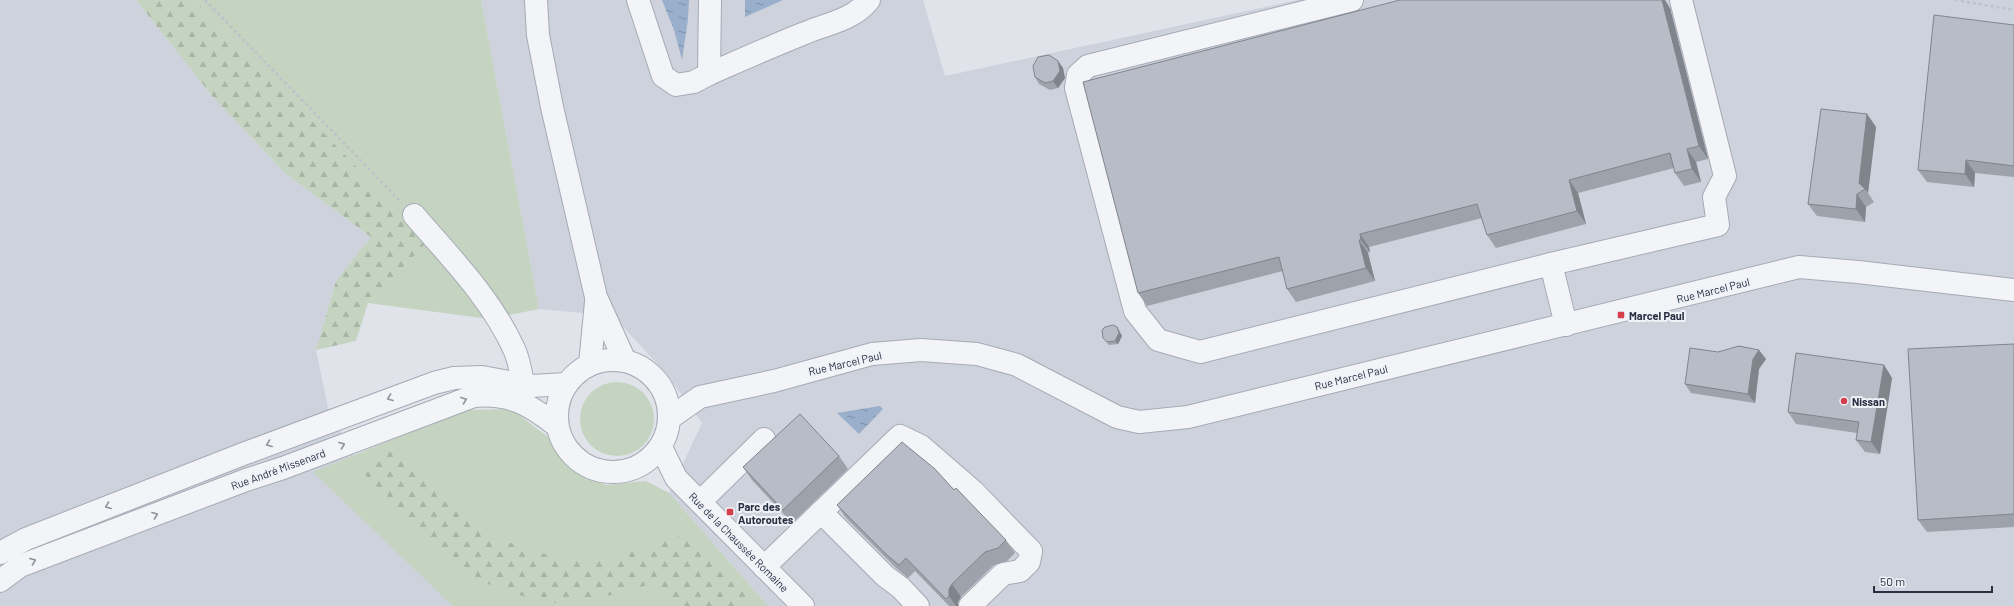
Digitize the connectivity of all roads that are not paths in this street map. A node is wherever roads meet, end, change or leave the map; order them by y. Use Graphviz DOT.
graph roads {
  1 [pos="536,0"];
  2 [pos="638,0"];
  3 [pos="710,0"];
  4 [pos="869,0"];
  5 [pos="1352,0"];
  6 [pos="1681,0"];
  7 [pos="709,74"];
  8 [pos="414,215"];
  9 [pos="1551,264"];
  10 [pos="2014,290"];
  11 [pos="596,297"];
  12 [pos="1566,325"];
  13 [pos="625,361"];
  14 [pos="590,364"];
  15 [pos="523,384"];
  16 [pos="567,384"];
  17 [pos="663,388"];
  18 [pos="416,389"];
  19 [pos="700,397"];
  20 [pos="425,413"];
  21 [pos="670,418"];
  22 [pos="557,426"];
  23 [pos="764,439"];
  24 [pos="661,447"];
  25 [pos="637,468"];
  26 [pos="676,478"];
  27 [pos="700,502"];
  28 [pos="821,512"];
  29 [pos="0,553"];
  30 [pos="764,567"];
  31 [pos="0,581"];
  32 [pos="803,606"];
  33 [pos="918,606"];
  34 [pos="970,606"];
  1 -- 11 [label="street"];
  2 -- 7 [label="street"];
  3 -- 7 [label="street"];
  4 -- 7 [label="street"];
  5 -- 9 [label="street"];
  6 -- 9 [label="street"];
  8 -- 15 [label="street"];
  9 -- 12 [label="street"];
  10 -- 12 [label="street, Rue Marcel Paul"];
  11 -- 13 [label="street"];
  11 -- 14 [label="street"];
  12 -- 19 [label="street, Rue Marcel Paul"];
  13 -- 14 [label="street"];
  13 -- 17 [label="street"];
  14 -- 16 [label="street"];
  15 -- 16 [label="street"];
  15 -- 18 [label="street"];
  16 -- 22 [label="street"];
  17 -- 19 [label="street, Rue Marcel Paul"];
  17 -- 21 [label="street"];
  18 -- 20 [label="street"];
  18 -- 29 [label="street, one-way"];
  19 -- 21 [label="street, Rue Marcel Paul"];
  20 -- 22 [label="street, Rue André Missenard, one-way"];
  31 -- 20 [label="street, Rue André Missenard, one-way"];
  21 -- 24 [label="street"];
  22 -- 25 [label="street"];
  23 -- 27 [label="street"];
  24 -- 25 [label="street"];
  24 -- 26 [label="street, Rue de la Chaussée Romaine"];
  25 -- 26 [label="street"];
  26 -- 27 [label="street, Rue de la Chaussée Romaine"];
  27 -- 30 [label="street, Rue de la Chaussée Romaine"];
  28 -- 30 [label="street"];
  28 -- 33 [label="street"];
  28 -- 34 [label="street"];
  30 -- 32 [label="street, Rue de la Chaussée Romaine"];
}
